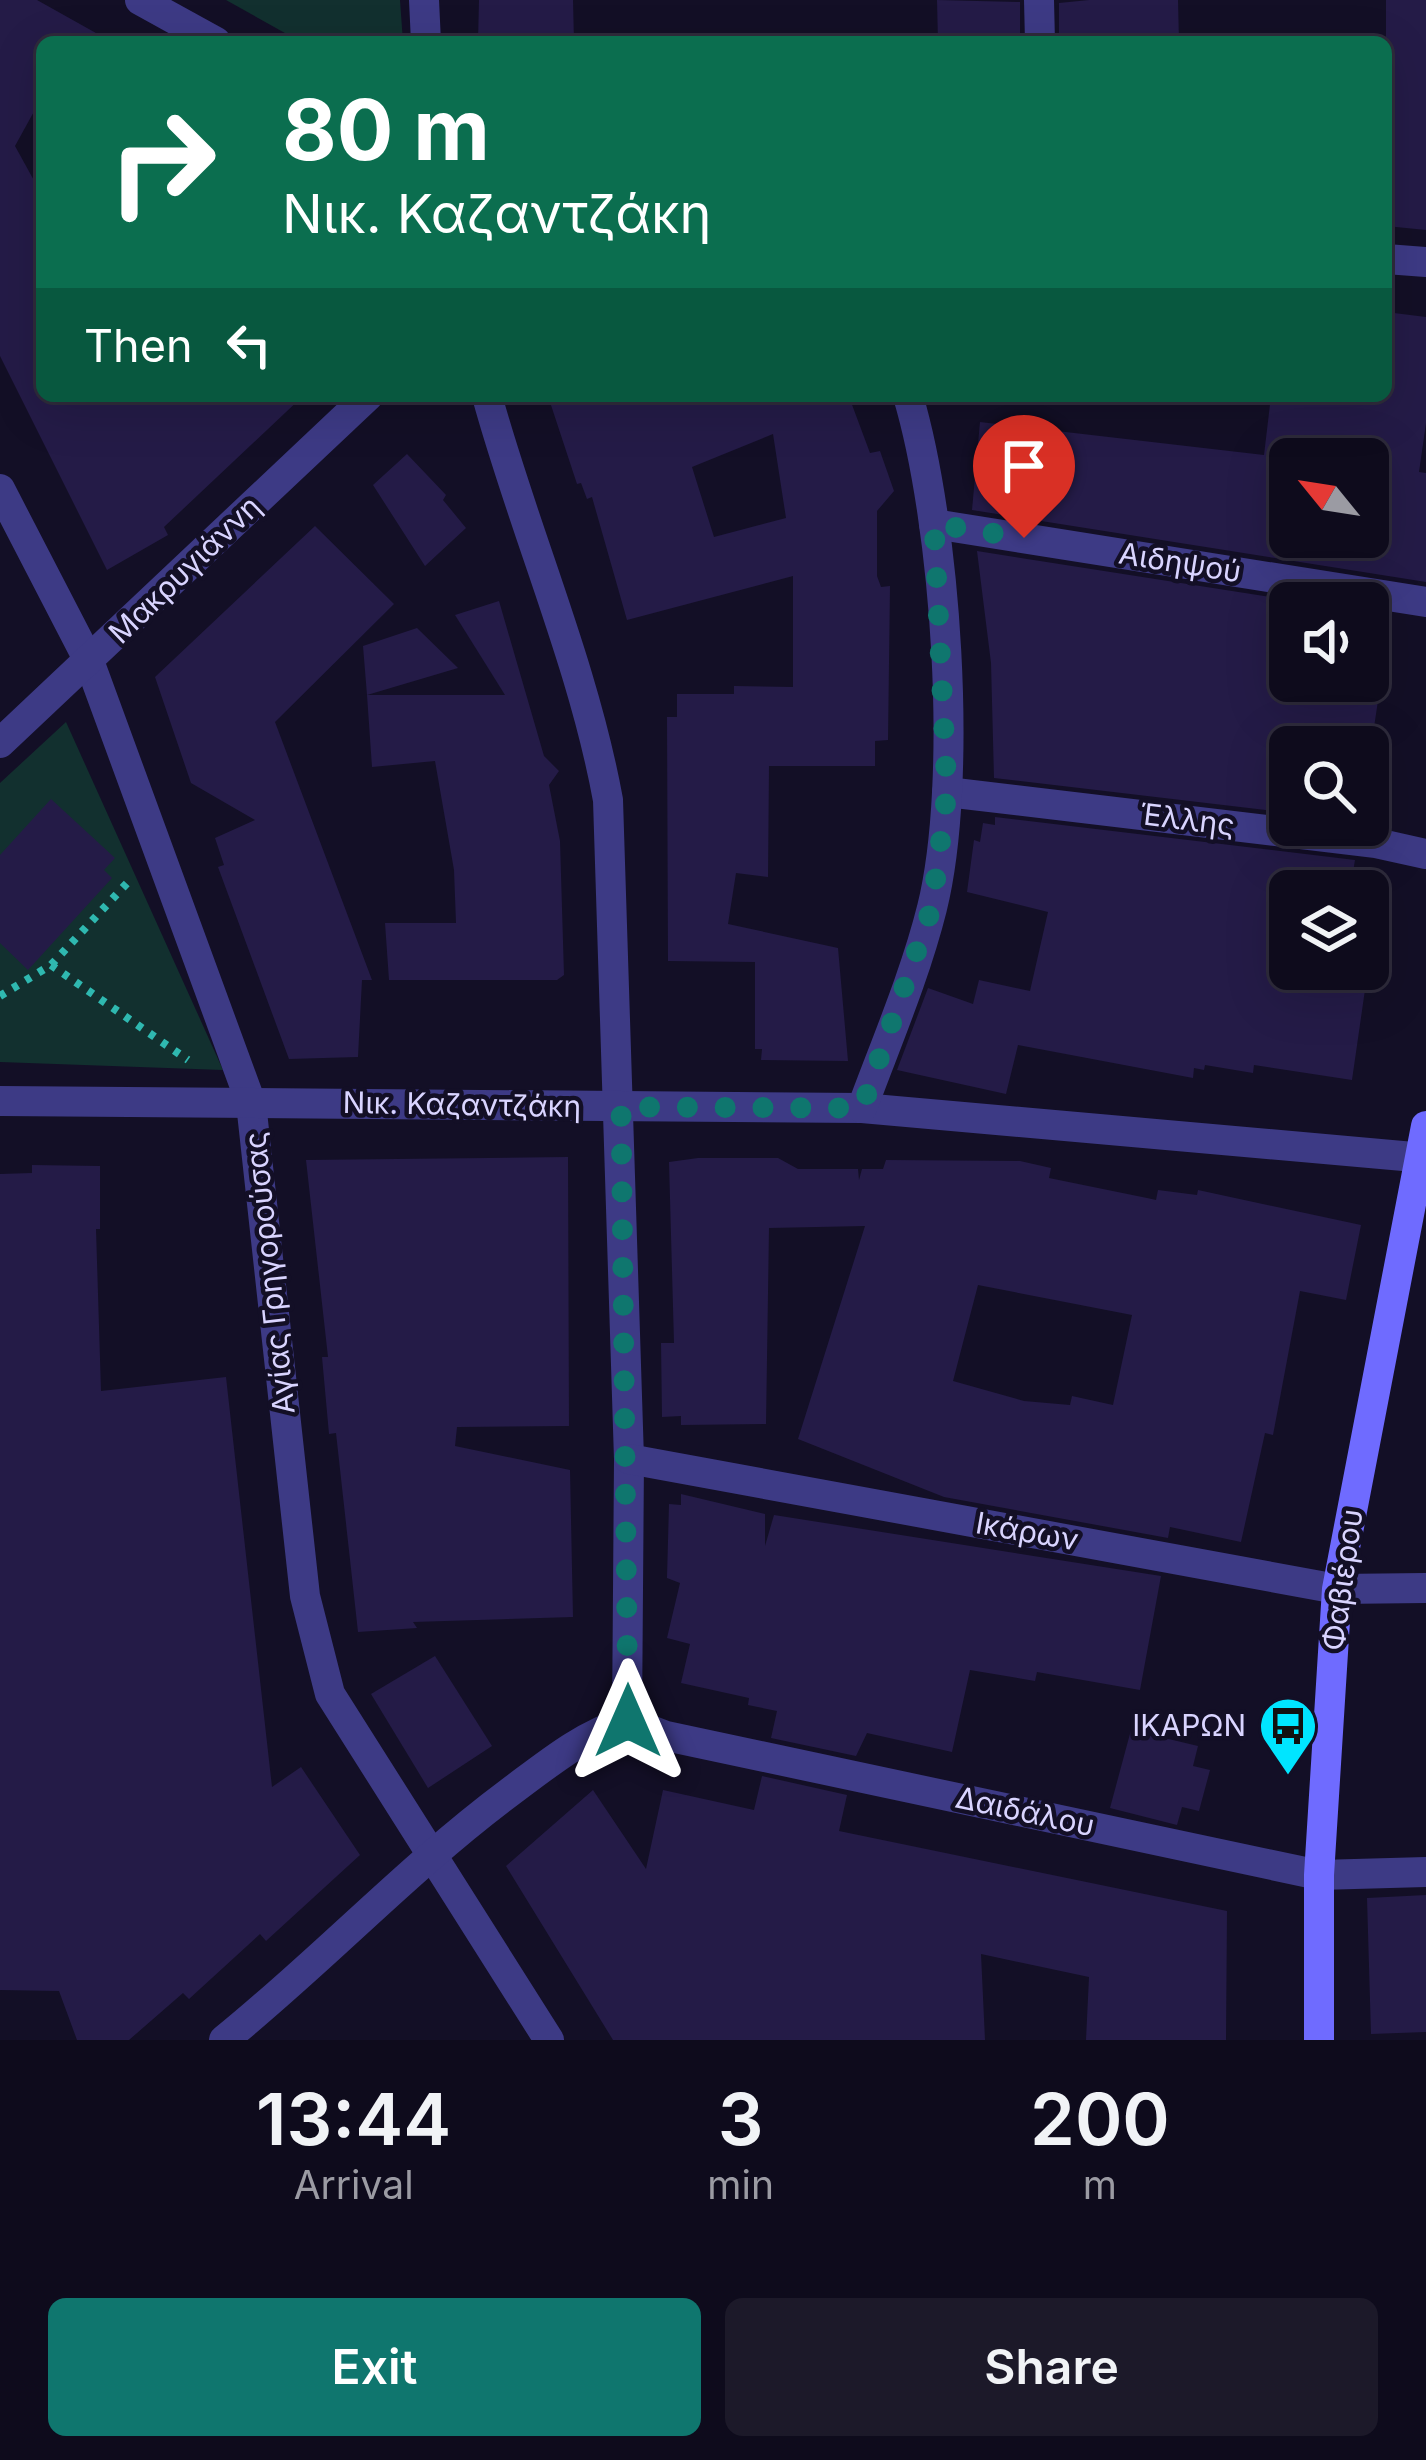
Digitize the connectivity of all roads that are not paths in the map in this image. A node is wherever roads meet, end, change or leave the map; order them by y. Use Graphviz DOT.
graph roads {
  1 [pos="140,0"];
  2 [pos="424,0"];
  3 [pos="1039,0"];
  4 [pos="205,36"];
  5 [pos="426,36"];
  6 [pos="1040,36"];
  7 [pos="1392,259"];
  8 [pos="1426,262"];
  9 [pos="362,402"];
  10 [pos="489,402"];
  11 [pos="909,402"];
  12 [pos="0,489"];
  13 [pos="934,524"];
  14 [pos="1426,602"];
  15 [pos="89,662"];
  16 [pos="0,743"];
  17 [pos="947,792"];
  18 [pos="1426,854"];
  19 [pos="0,1101"];
  20 [pos="251,1103"];
  21 [pos="621,1107"];
  22 [pos="862,1108"];
  23 [pos="1426,1126"];
  24 [pos="1424,1158"];
  25 [pos="628,1459"];
  26 [pos="1426,1588"];
  27 [pos="1336,1589"];
  28 [pos="628,1721"];
  29 [pos="427,1854"];
  30 [pos="1426,1872"];
  31 [pos="1319,1875"];
  32 [pos="224,2040"];
  33 [pos="549,2040"];
  34 [pos="1318,2040"];
  1 -- 4 [label="street"];
  2 -- 5 [label="street"];
  3 -- 6 [label="street"];
  7 -- 8 [label="street"];
  9 -- 15 [label="street, Μακρυγιάννη"];
  10 -- 21 [label="street"];
  11 -- 13 [label="street"];
  12 -- 15 [label="street, Αγίας Γρηγορούσας"];
  13 -- 14 [label="street, Αιδηψού"];
  13 -- 17 [label="street"];
  15 -- 16 [label="street, Μακρυγιάννη"];
  15 -- 20 [label="street, Αγίας Γρηγορούσας"];
  17 -- 18 [label="street, Έλλης"];
  17 -- 22 [label="street"];
  19 -- 20 [label="street, Νικ. Καζαντζάκη"];
  20 -- 21 [label="street, Νικ. Καζαντζάκη"];
  20 -- 29 [label="street, Αγίας Γρηγορούσας"];
  21 -- 22 [label="street, Νικ. Καζαντζάκη"];
  21 -- 25 [label="street"];
  22 -- 24 [label="street, Νικ. Καζαντζάκη"];
  23 -- 24 [label="main road, Φαβιέρου"];
  24 -- 27 [label="main road, Φαβιέρου"];
  25 -- 27 [label="street, Ικάρων"];
  25 -- 28 [label="street"];
  26 -- 27 [label="street, Ικάρων"];
  27 -- 31 [label="main road, Φαβιέρου"];
  28 -- 29 [label="street"];
  28 -- 31 [label="street, Δαιδάλου"];
  29 -- 32 [label="street"];
  29 -- 33 [label="street, Αγίας Γρηγορούσας"];
  30 -- 31 [label="street, Δαιδάλου"];
  31 -- 34 [label="main road, Φαβιέρου"];
}
